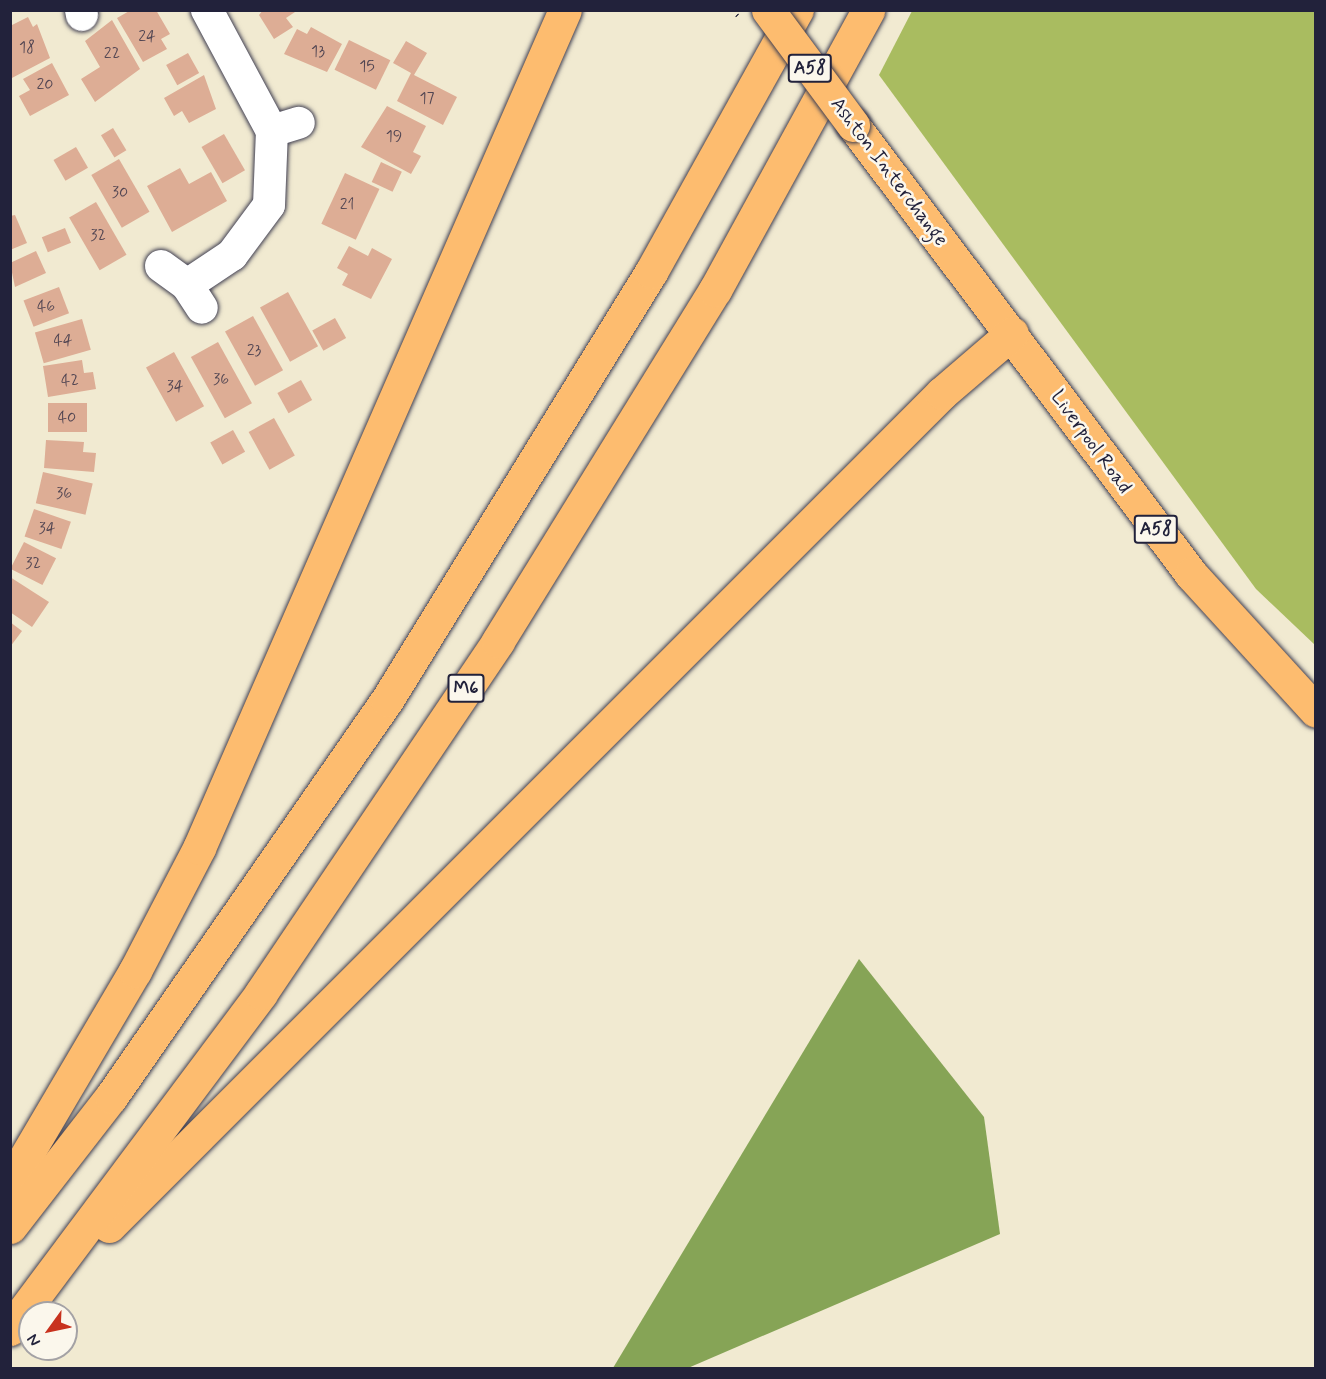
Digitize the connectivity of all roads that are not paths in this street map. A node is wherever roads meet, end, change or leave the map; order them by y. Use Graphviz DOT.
graph roads {
  1 [pos="207,10"];
  2 [pos="565,10"];
  3 [pos="768,10"];
  4 [pos="797,10"];
  5 [pos="868,10"];
  6 [pos="161,266"];
  7 [pos="1012,333"];
  8 [pos="1316,711"];
  9 [pos="10,1183"];
  10 [pos="10,1227"];
  11 [pos="32,1301"];
  12 [pos="33,1301"];
  1 -- 6 [label="street"];
  2 -- 9 [label="highway"];
  3 -- 7 [label="highway, Ashton Interchange / A58, bridge"];
  4 -- 10 [label="highway"];
  5 -- 11 [label="highway, M6"];
  7 -- 8 [label="highway, Liverpool Road / A58"];
  7 -- 12 [label="highway, M6"];
}
